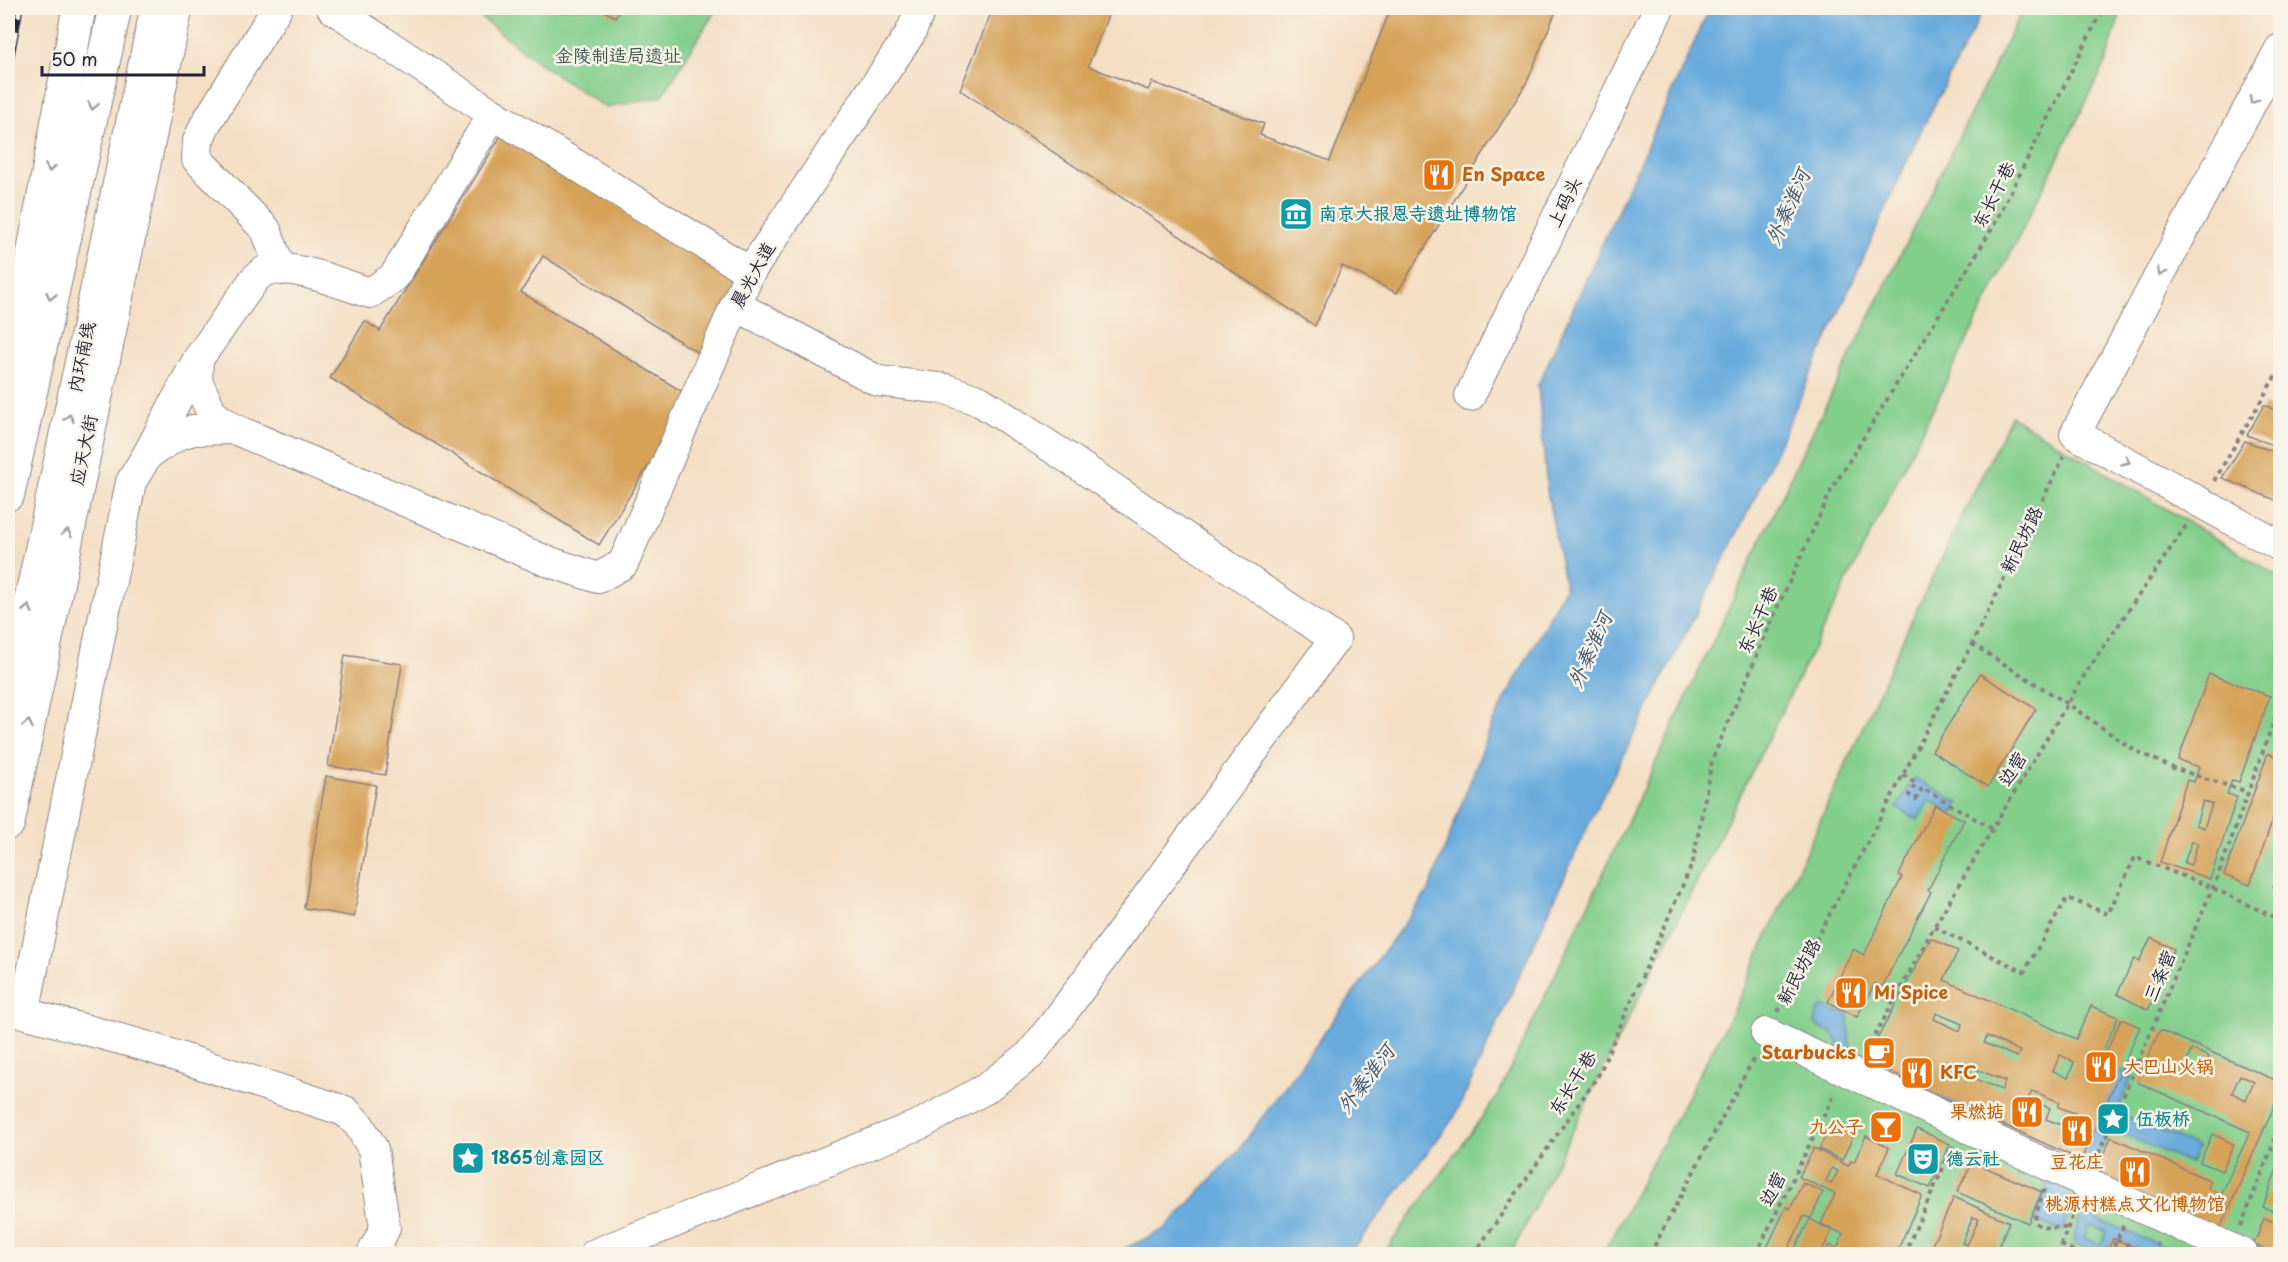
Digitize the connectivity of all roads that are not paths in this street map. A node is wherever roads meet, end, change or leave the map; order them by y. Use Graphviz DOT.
graph roads {
  1 [pos="79,8"];
  2 [pos="115,8"];
  3 [pos="157,8"];
  4 [pos="176,8"];
  5 [pos="277,8"];
  6 [pos="332,8"];
  7 [pos="921,8"];
  8 [pos="1659,8"];
  9 [pos="2280,48"];
  10 [pos="493,114"];
  11 [pos="281,270"];
  12 [pos="750,272"];
  13 [pos="735,305"];
  14 [pos="198,359"];
  15 [pos="8,389"];
  16 [pos="1470,396"];
  17 [pos="234,429"];
  18 [pos="148,454"];
  19 [pos="8,494"];
  20 [pos="2280,546"];
  21 [pos="8,707"];
  22 [pos="8,823"];
  23 [pos="16,1012"];
  24 [pos="1767,1033"];
  25 [pos="2237,1252"];
  26 [pos="372,1254"];
  27 [pos="595,1254"];
  1 -- 15 [label="main road, one-way"];
  2 -- 19 [label="main road, one-way"];
  21 -- 3 [label="main road, 内环南线, one-way"];
  22 -- 4 [label="main road, 应天大街, one-way"];
  5 -- 11 [label="street"];
  6 -- 10 [label="street"];
  7 -- 12 [label="street, 晨光大道"];
  8 -- 16 [label="street, 上码头"];
  9 -- 20 [label="street, one-way"];
  10 -- 11 [label="street"];
  10 -- 12 [label="street"];
  11 -- 14 [label="street"];
  12 -- 13 [label="street, 晨光大道"];
  13 -- 17 [label="street, 晨光大道"];
  13 -- 27 [label="street"];
  14 -- 17 [label="street"];
  14 -- 18 [label="street"];
  17 -- 18 [label="street"];
  18 -- 23 [label="street"];
  23 -- 26 [label="street"];
  24 -- 25 [label="street"];
}
